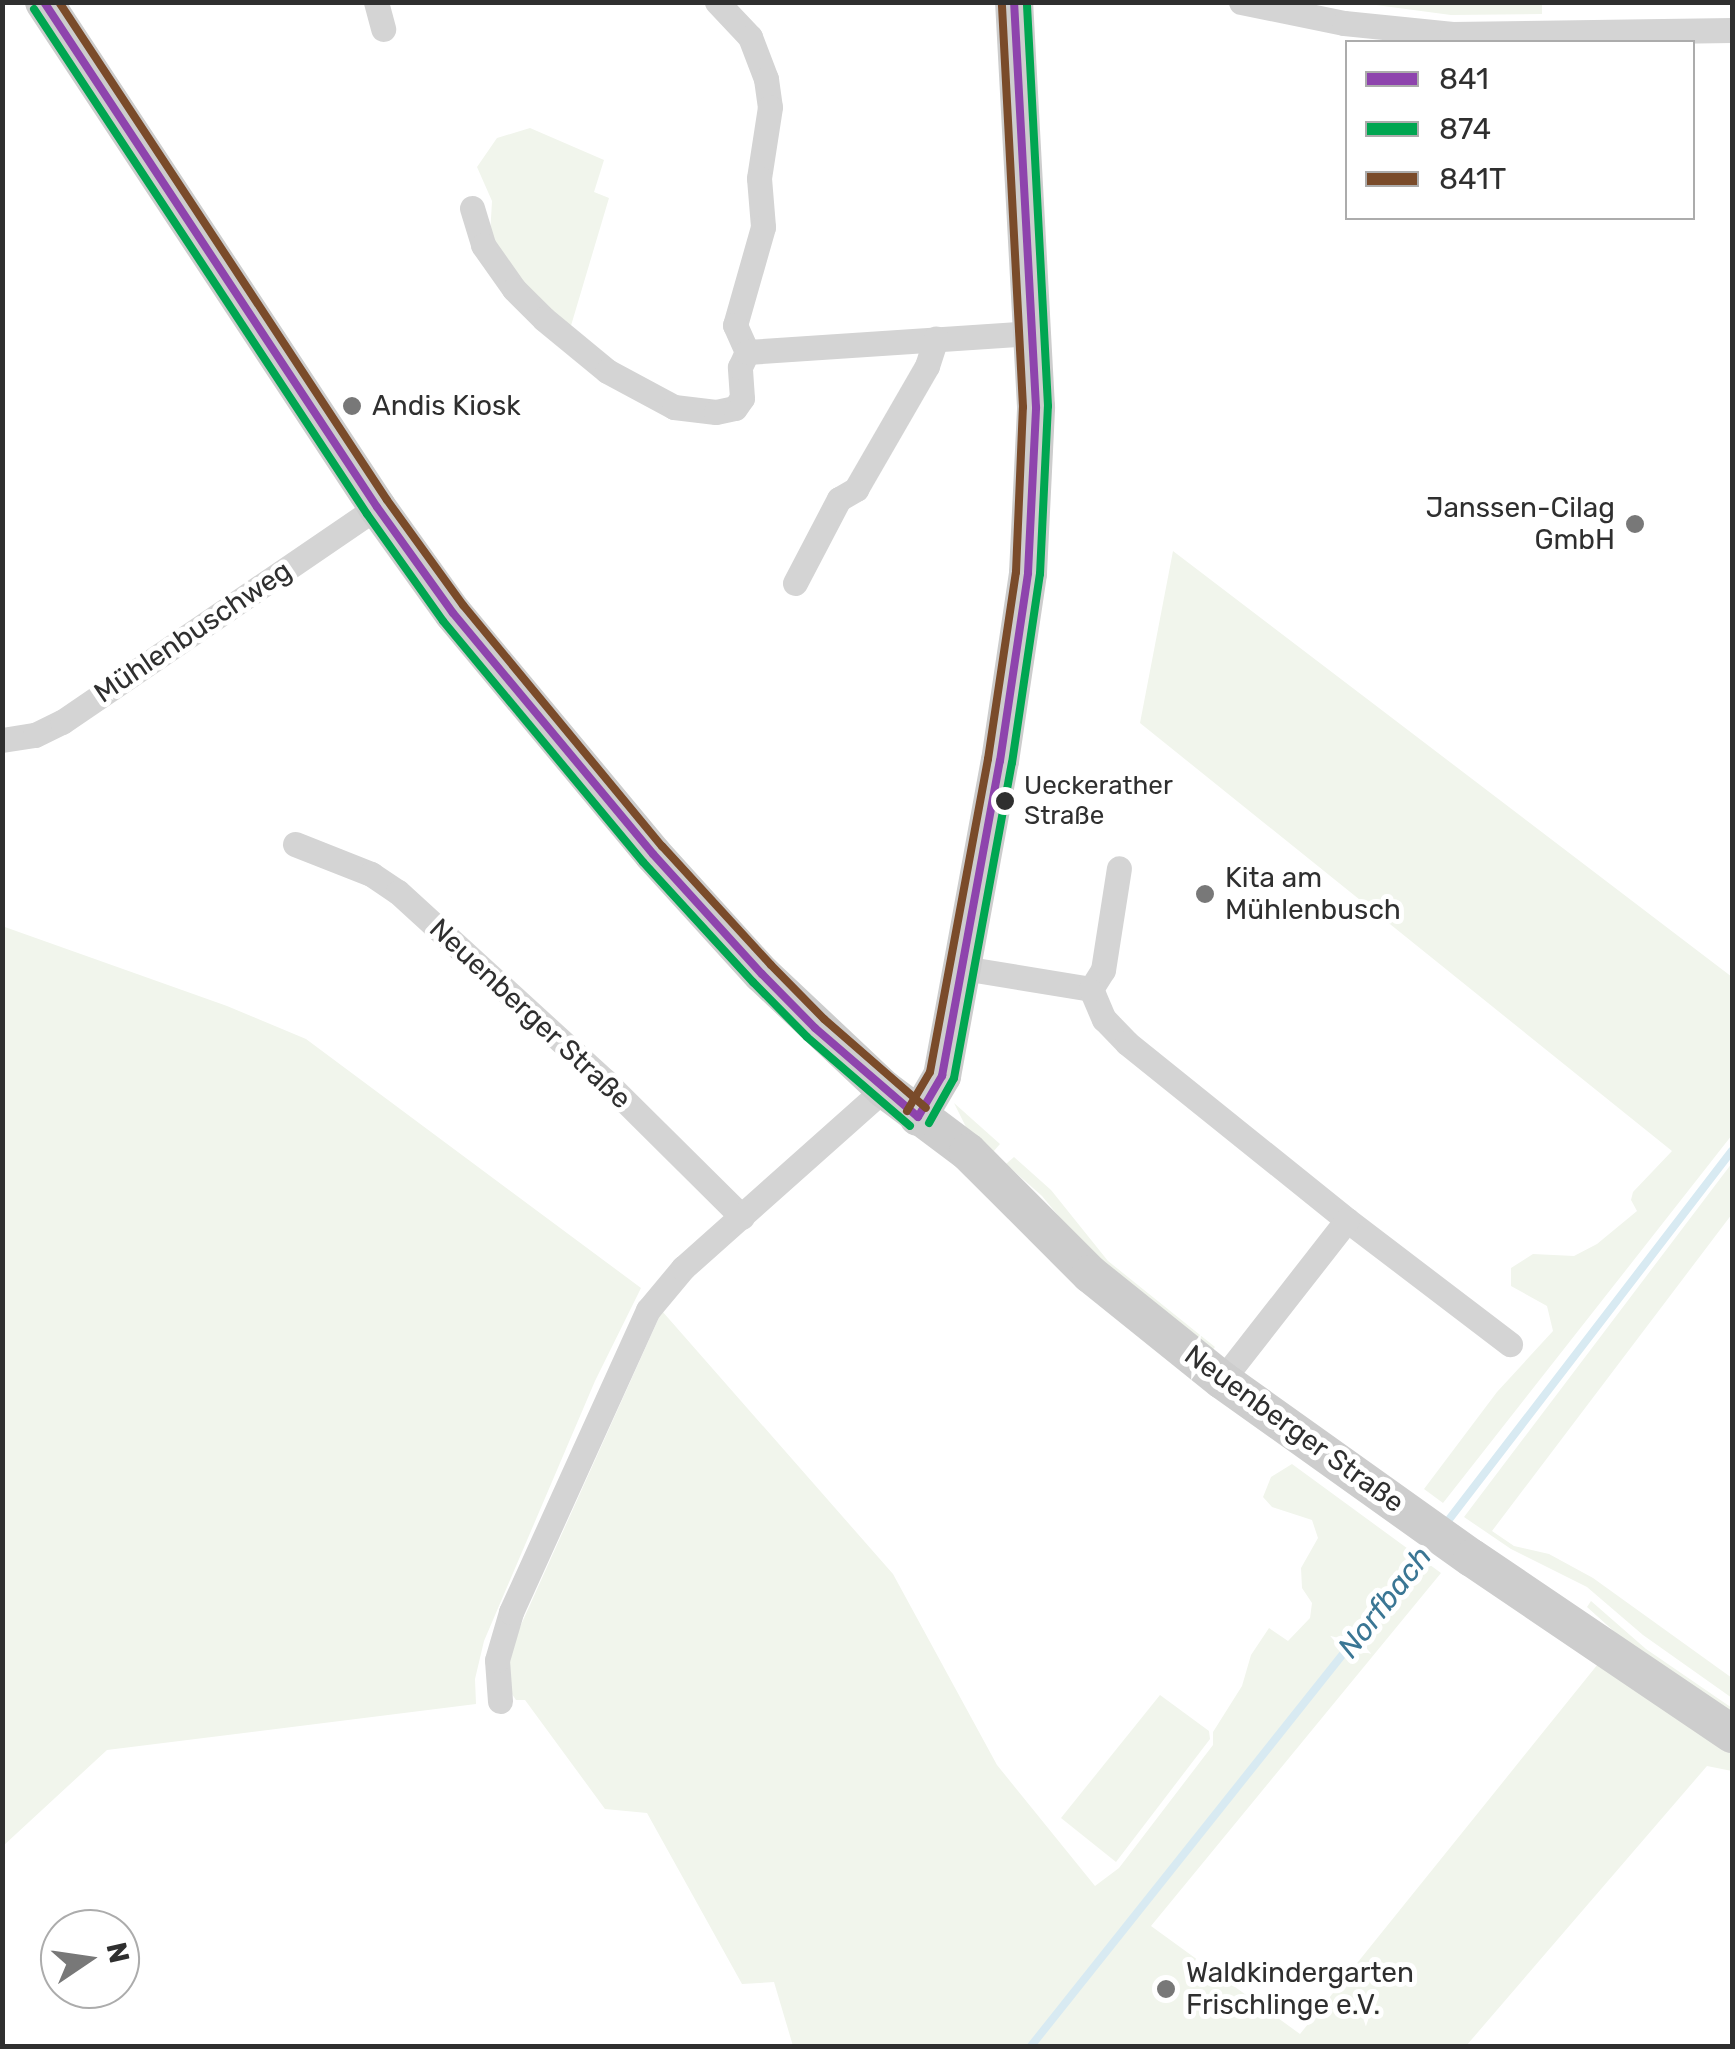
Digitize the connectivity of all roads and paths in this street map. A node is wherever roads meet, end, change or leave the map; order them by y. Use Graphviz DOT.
graph roads {
  1 [pos="44,2"];
  2 [pos="376,2"];
  3 [pos="717,2"];
  4 [pos="1014,2"];
  5 [pos="1241,2"];
  6 [pos="383,29"];
  7 [pos="1732,30"];
  8 [pos="472,208"];
  9 [pos="1034,332"];
  10 [pos="936,338"];
  11 [pos="748,352"];
  12 [pos="377,507"];
  13 [pos="795,582"];
  14 [pos="2,740"];
  15 [pos="296,844"];
  16 [pos="1119,868"];
  17 [pos="963,968"];
  18 [pos="1091,989"];
  19 [pos="884,1090"];
  20 [pos="918,1117"];
  21 [pos="742,1216"];
  22 [pos="1346,1220"];
  23 [pos="1510,1344"];
  24 [pos="1222,1380"];
  25 [pos="500,1701"];
  26 [pos="1732,1734"];
  1 -- 12 [label="street, Neuenberger Straße"];
  2 -- 6 [label="street"];
  3 -- 11 [label="street"];
  4 -- 9 [label="street"];
  5 -- 7 [label="street"];
  8 -- 11 [label="street"];
  9 -- 10 [label="street"];
  9 -- 17 [label="street"];
  10 -- 11 [label="street"];
  10 -- 13 [label="street"];
  12 -- 14 [label="street, Mühlenbuschweg"];
  12 -- 19 [label="street, Neuenberger Straße"];
  15 -- 21 [label="street, Neuenberger Straße"];
  16 -- 18 [label="street"];
  17 -- 18 [label="street"];
  17 -- 20 [label="street"];
  18 -- 22 [label="street"];
  19 -- 20 [label="street, Neuenberger Straße"];
  19 -- 21 [label="street"];
  20 -- 24 [label="street, Neuenberger Straße"];
  21 -- 25 [label="street"];
  22 -- 23 [label="street"];
  22 -- 24 [label="street"];
  24 -- 26 [label="street, Neuenberger Straße"];
}
